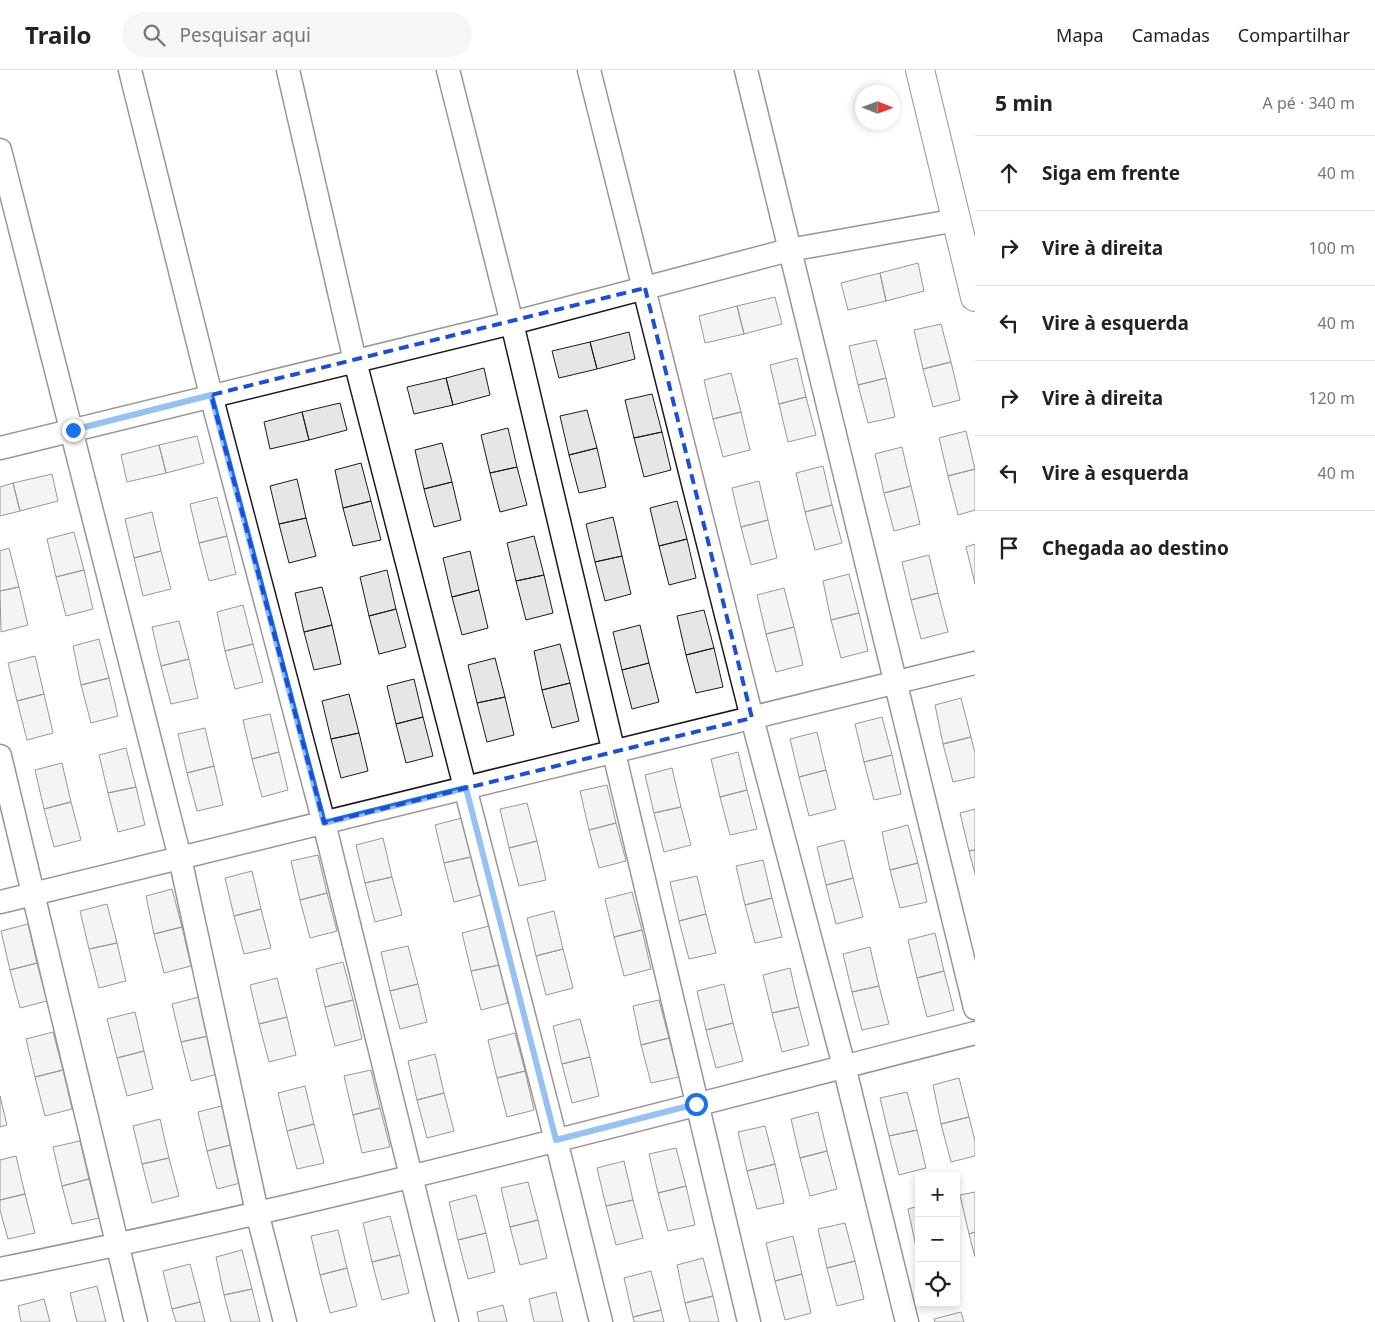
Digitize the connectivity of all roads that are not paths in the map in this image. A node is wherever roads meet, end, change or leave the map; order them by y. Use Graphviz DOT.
graph roads {
  1 [pos="130,70"];
  2 [pos="288,70"];
  3 [pos="448,70"];
  4 [pos="589,70"];
  5 [pos="746,70"];
  6 [pos="920,70"];
  7 [pos="0,150"];
  8 [pos="957,220"];
  9 [pos="789,250"];
  10 [pos="645,288"];
  11 [pos="975,296"];
  12 [pos="512,323"];
  13 [pos="355,361"];
  14 [pos="211,395"];
  15 [pos="73,430"];
  16 [pos="0,448"];
  17 [pos="975,663"];
  18 [pos="897,682"];
  19 [pos="752,718"];
  20 [pos="614,751"];
  21 [pos="0,756"];
  22 [pos="466,788"];
  23 [pos="324,823"];
  24 [pos="180,858"];
  25 [pos="35,893"];
  26 [pos="0,902"];
  27 [pos="975,1008"];
  28 [pos="975,1033"];
  29 [pos="844,1066"];
  30 [pos="696,1104"];
  31 [pos="556,1140"];
  32 [pos="411,1177"];
  33 [pos="257,1212"];
  34 [pos="116,1246"];
  35 [pos="0,1269"];
  36 [pos="136,1322"];
  37 [pos="285,1322"];
  38 [pos="447,1322"];
  39 [pos="601,1322"];
  40 [pos="749,1322"];
  41 [pos="907,1322"];
  1 -- 14 [label="street"];
  2 -- 13 [label="street"];
  3 -- 12 [label="street"];
  4 -- 10 [label="street"];
  5 -- 9 [label="street"];
  6 -- 8 [label="street"];
  7 -- 15 [label="street"];
  8 -- 9 [label="street"];
  8 -- 11 [label="street"];
  9 -- 10 [label="street"];
  9 -- 18 [label="street"];
  10 -- 12 [label="street"];
  10 -- 19 [label="street"];
  12 -- 13 [label="street"];
  12 -- 20 [label="street"];
  13 -- 14 [label="street"];
  13 -- 22 [label="street"];
  14 -- 15 [label="street"];
  14 -- 23 [label="street"];
  15 -- 16 [label="street"];
  15 -- 24 [label="street"];
  17 -- 18 [label="street"];
  18 -- 19 [label="street"];
  18 -- 27 [label="street"];
  19 -- 20 [label="street"];
  19 -- 29 [label="street"];
  20 -- 22 [label="street"];
  20 -- 30 [label="street"];
  21 -- 25 [label="street"];
  22 -- 23 [label="street"];
  22 -- 31 [label="street"];
  23 -- 24 [label="street"];
  23 -- 32 [label="street"];
  24 -- 25 [label="street"];
  24 -- 33 [label="street"];
  25 -- 26 [label="street"];
  25 -- 34 [label="street"];
  28 -- 29 [label="street"];
  29 -- 30 [label="street"];
  29 -- 41 [label="street"];
  30 -- 31 [label="street"];
  30 -- 40 [label="street"];
  31 -- 32 [label="street"];
  31 -- 39 [label="street"];
  32 -- 33 [label="street"];
  32 -- 38 [label="street"];
  33 -- 34 [label="street"];
  33 -- 37 [label="street"];
  34 -- 35 [label="street"];
  34 -- 36 [label="street"];
}
